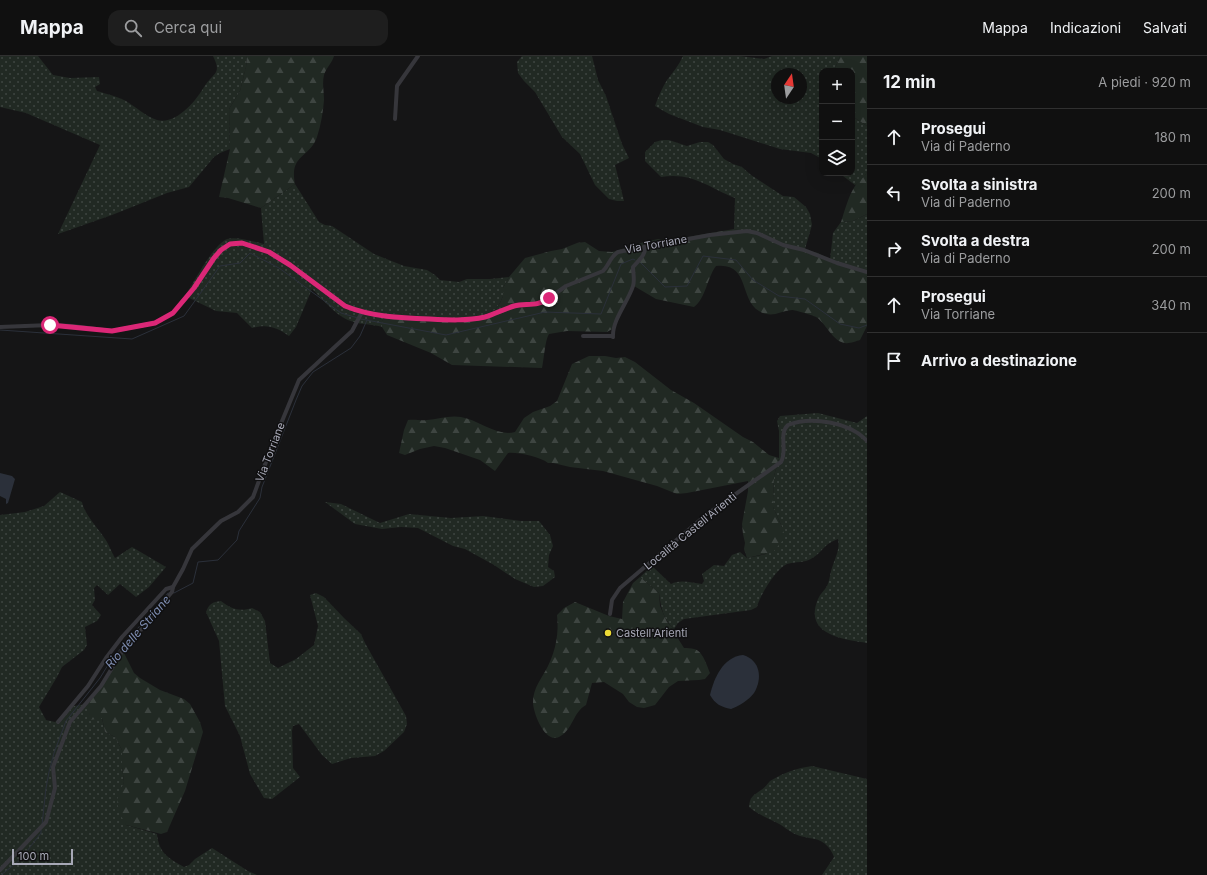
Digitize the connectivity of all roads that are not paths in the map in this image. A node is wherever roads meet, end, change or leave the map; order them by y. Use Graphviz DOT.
graph roads {
  1 [pos="418,56"];
  2 [pos="395,119"];
  3 [pos="645,246"];
  4 [pos="867,272"];
  5 [pos="362,314"];
  6 [pos="0,327"];
  7 [pos="583,336"];
  8 [pos="867,441"];
  9 [pos="171,592"];
  10 [pos="610,614"];
  11 [pos="58,722"];
  12 [pos="0,870"];
  1 -- 2 [label="street"];
  3 -- 4 [label="street, Via Torriane"];
  3 -- 5 [label="street, Via Torriane"];
  3 -- 7 [label="street"];
  5 -- 6 [label="street, Via Torriane"];
  5 -- 9 [label="street, Via Torriane"];
  8 -- 10 [label="street, Località Castell'Arienti"];
  9 -- 11 [label="street, Via Torriane"];
  9 -- 12 [label="street, Via Torriane"];
}
